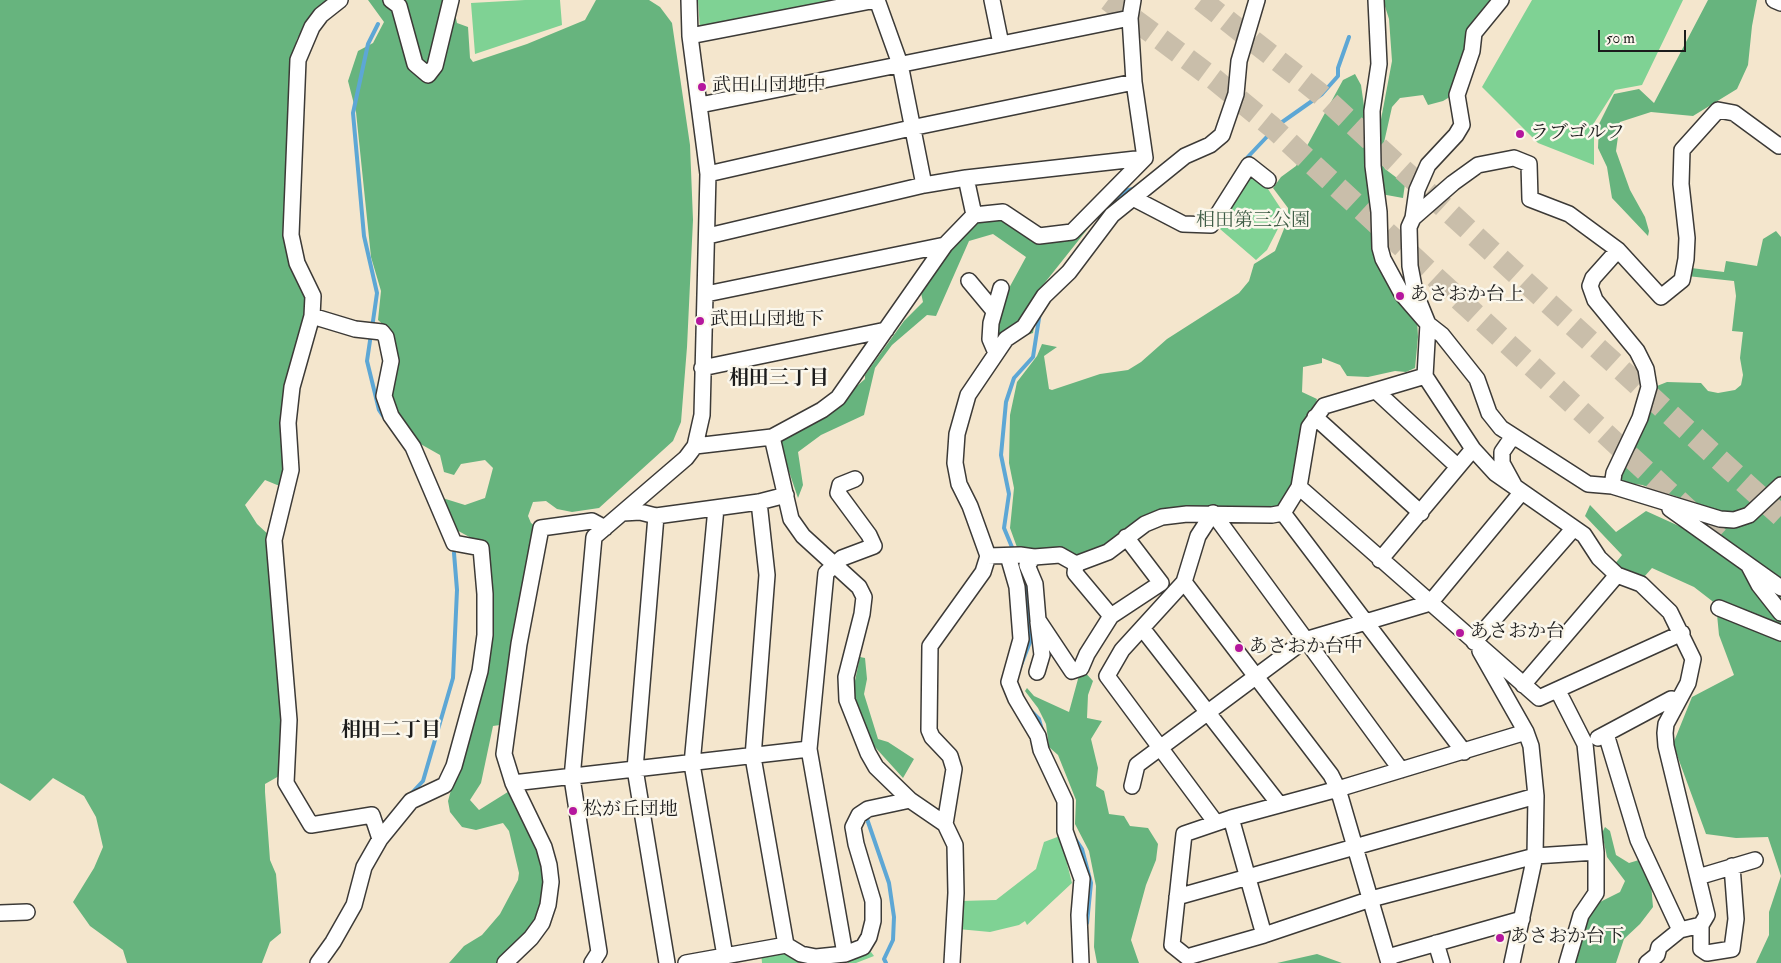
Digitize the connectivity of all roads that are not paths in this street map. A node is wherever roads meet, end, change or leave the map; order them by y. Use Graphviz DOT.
graph roads {
  1 [pos="340,0"];
  2 [pos="391,0"];
  3 [pos="451,0"];
  4 [pos="689,0"];
  5 [pos="877,0"];
  6 [pos="992,0"];
  7 [pos="1133,0"];
  8 [pos="1257,0"];
  9 [pos="1376,0"];
  10 [pos="1501,0"];
  11 [pos="1774,0"];
  12 [pos="1781,4"];
  13 [pos="1130,18"];
  14 [pos="690,36"];
  15 [pos="1001,44"];
  16 [pos="900,64"];
  17 [pos="1134,82"];
  18 [pos="700,105"];
  19 [pos="911,128"];
  20 [pos="1781,145"];
  21 [pos="1145,158"];
  22 [pos="708,174"];
  23 [pos="966,178"];
  24 [pos="1268,180"];
  25 [pos="924,185"];
  26 [pos="1133,198"];
  27 [pos="974,215"];
  28 [pos="1413,218"];
  29 [pos="708,236"];
  30 [pos="945,245"];
  31 [pos="1618,250"];
  32 [pos="969,281"];
  33 [pos="1001,288"];
  34 [pos="706,294"];
  35 [pos="994,312"];
  36 [pos="312,316"];
  37 [pos="1428,324"];
  38 [pos="886,330"];
  39 [pos="996,353"];
  40 [pos="702,368"];
  41 [pos="1425,376"];
  42 [pos="1376,391"];
  43 [pos="1316,417"];
  44 [pos="1512,436"];
  45 [pos="772,437"];
  46 [pos="695,446"];
  47 [pos="1473,449"];
  48 [pos="1458,466"];
  49 [pos="855,479"];
  50 [pos="1781,485"];
  51 [pos="1612,486"];
  52 [pos="1298,487"];
  53 [pos="1518,489"];
  54 [pos="786,495"];
  55 [pos="1653,498"];
  56 [pos="759,502"];
  57 [pos="716,508"];
  58 [pos="623,513"];
  59 [pos="1213,513"];
  60 [pos="1284,513"];
  61 [pos="1421,513"];
  62 [pos="656,516"];
  63 [pos="605,528"];
  64 [pos="1574,528"];
  65 [pos="1126,536"];
  66 [pos="988,556"];
  67 [pos="1008,556"];
  68 [pos="1034,557"];
  69 [pos="1380,560"];
  70 [pos="1747,563"];
  71 [pos="1076,564"];
  72 [pos="834,565"];
  73 [pos="1617,575"];
  74 [pos="1184,582"];
  75 [pos="1781,588"];
  76 [pos="1430,603"];
  77 [pos="1719,608"];
  78 [pos="1781,612"];
  79 [pos="1111,616"];
  80 [pos="1038,620"];
  81 [pos="1364,621"];
  82 [pos="1142,628"];
  83 [pos="1682,633"];
  84 [pos="1781,633"];
  85 [pos="1305,640"];
  86 [pos="1477,644"];
  87 [pos="1037,672"];
  88 [pos="1255,676"];
  89 [pos="1523,685"];
  90 [pos="1558,690"];
  91 [pos="1678,700"];
  92 [pos="1208,711"];
  93 [pos="1526,732"];
  94 [pos="1606,734"];
  95 [pos="1585,744"];
  96 [pos="1159,748"];
  97 [pos="809,749"];
  98 [pos="1464,752"];
  99 [pos="754,757"];
  100 [pos="692,764"];
  101 [pos="635,769"];
  102 [pos="1400,770"];
  103 [pos="572,778"];
  104 [pos="513,783"];
  105 [pos="1132,786"];
  106 [pos="1338,789"];
  107 [pos="1536,796"];
  108 [pos="910,800"];
  109 [pos="1278,804"];
  110 [pos="1231,818"];
  111 [pos="1216,823"];
  112 [pos="945,824"];
  113 [pos="380,838"];
  114 [pos="1355,846"];
  115 [pos="1596,852"];
  116 [pos="1535,856"];
  117 [pos="1755,860"];
  118 [pos="1732,866"];
  119 [pos="1698,877"];
  120 [pos="1248,878"];
  121 [pos="1177,896"];
  122 [pos="1371,899"];
  123 [pos="26,912"];
  124 [pos="0,913"];
  125 [pos="1522,918"];
  126 [pos="1701,925"];
  127 [pos="1680,930"];
  128 [pos="1264,935"];
  129 [pos="1436,943"];
  130 [pos="786,945"];
  131 [pos="725,956"];
  132 [pos="755,957"];
  133 [pos="837,957"];
  134 [pos="598,959"];
  135 [pos="1388,960"];
  136 [pos="693,962"];
  137 [pos="318,963"];
  138 [pos="505,963"];
  139 [pos="667,963"];
  140 [pos="952,963"];
  141 [pos="1081,963"];
  142 [pos="1442,963"];
  143 [pos="1512,963"];
  144 [pos="1568,963"];
  145 [pos="1647,963"];
  1 -- 36 [label="street"];
  2 -- 3 [label="street"];
  4 -- 14 [label="street"];
  5 -- 14 [label="street"];
  5 -- 16 [label="street"];
  6 -- 15 [label="street"];
  7 -- 13 [label="street"];
  8 -- 26 [label="street"];
  9 -- 37 [label="street"];
  10 -- 28 [label="street"];
  11 -- 12 [label="street"];
  13 -- 15 [label="street"];
  13 -- 17 [label="street"];
  14 -- 18 [label="street"];
  15 -- 16 [label="street"];
  16 -- 18 [label="street"];
  16 -- 19 [label="street"];
  17 -- 19 [label="street"];
  17 -- 21 [label="street"];
  18 -- 22 [label="street"];
  19 -- 22 [label="street"];
  19 -- 25 [label="street"];
  20 -- 31 [label="street"];
  21 -- 23 [label="street"];
  21 -- 27 [label="street"];
  22 -- 29 [label="street"];
  23 -- 25 [label="street"];
  23 -- 27 [label="street"];
  24 -- 26 [label="street"];
  25 -- 29 [label="street"];
  26 -- 39 [label="street"];
  27 -- 30 [label="street"];
  28 -- 31 [label="street"];
  28 -- 37 [label="street"];
  29 -- 34 [label="street"];
  30 -- 34 [label="street"];
  30 -- 38 [label="street"];
  31 -- 51 [label="street"];
  32 -- 35 [label="street"];
  33 -- 35 [label="street"];
  34 -- 40 [label="street"];
  35 -- 39 [label="street"];
  36 -- 113 [label="street"];
  36 -- 113 [label="street"];
  37 -- 41 [label="street"];
  37 -- 44 [label="street"];
  38 -- 40 [label="street"];
  38 -- 45 [label="street"];
  39 -- 66 [label="street"];
  40 -- 46 [label="street"];
  41 -- 42 [label="street"];
  41 -- 47 [label="street"];
  42 -- 43 [label="street"];
  42 -- 48 [label="street"];
  43 -- 52 [label="street"];
  43 -- 61 [label="street"];
  44 -- 51 [label="street"];
  44 -- 53 [label="street"];
  45 -- 46 [label="street"];
  45 -- 54 [label="street"];
  46 -- 58 [label="street"];
  47 -- 48 [label="street"];
  47 -- 53 [label="street"];
  48 -- 61 [label="street"];
  49 -- 72 [label="street"];
  50 -- 55 [label="street"];
  51 -- 55 [label="street"];
  52 -- 60 [label="street"];
  52 -- 69 [label="street"];
  53 -- 64 [label="street"];
  53 -- 76 [label="street"];
  54 -- 56 [label="street"];
  54 -- 72 [label="street"];
  55 -- 70 [label="street"];
  56 -- 57 [label="street"];
  56 -- 99 [label="street"];
  57 -- 62 [label="street"];
  57 -- 100 [label="street"];
  58 -- 62 [label="street"];
  58 -- 63 [label="street"];
  59 -- 60 [label="street"];
  59 -- 65 [label="street"];
  59 -- 74 [label="street"];
  59 -- 85 [label="street"];
  60 -- 81 [label="street"];
  61 -- 69 [label="street"];
  62 -- 101 [label="street"];
  63 -- 103 [label="street"];
  63 -- 104 [label="street"];
  64 -- 73 [label="street"];
  64 -- 86 [label="street"];
  65 -- 71 [label="street"];
  65 -- 79 [label="street"];
  66 -- 67 [label="street"];
  66 -- 112 [label="street"];
  67 -- 68 [label="street"];
  67 -- 141 [label="street"];
  68 -- 71 [label="street"];
  68 -- 80 [label="street"];
  69 -- 76 [label="street"];
  70 -- 75 [label="street"];
  70 -- 78 [label="street"];
  71 -- 79 [label="street"];
  72 -- 97 [label="street"];
  72 -- 108 [label="street"];
  73 -- 83 [label="street"];
  73 -- 89 [label="street"];
  74 -- 82 [label="street"];
  74 -- 88 [label="street"];
  76 -- 81 [label="street"];
  76 -- 86 [label="street"];
  77 -- 84 [label="street"];
  79 -- 80 [label="street"];
  80 -- 87 [label="street"];
  81 -- 85 [label="street"];
  81 -- 98 [label="street"];
  82 -- 92 [label="street"];
  82 -- 96 [label="street"];
  83 -- 90 [label="street"];
  83 -- 91 [label="street"];
  85 -- 88 [label="street"];
  85 -- 102 [label="street"];
  86 -- 89 [label="street"];
  86 -- 93 [label="street"];
  88 -- 92 [label="street"];
  88 -- 106 [label="street"];
  89 -- 90 [label="street"];
  90 -- 95 [label="street"];
  91 -- 94 [label="street"];
  91 -- 119 [label="street"];
  92 -- 96 [label="street"];
  92 -- 109 [label="street"];
  93 -- 98 [label="street"];
  93 -- 107 [label="street"];
  94 -- 95 [label="street"];
  94 -- 127 [label="street"];
  95 -- 115 [label="street"];
  96 -- 105 [label="street"];
  96 -- 111 [label="street"];
  97 -- 99 [label="street"];
  97 -- 133 [label="street"];
  98 -- 102 [label="street"];
  99 -- 100 [label="street"];
  99 -- 130 [label="street"];
  100 -- 101 [label="street"];
  100 -- 131 [label="street"];
  101 -- 103 [label="street"];
  101 -- 139 [label="street"];
  102 -- 106 [label="street"];
  103 -- 104 [label="street"];
  103 -- 134 [label="street"];
  104 -- 138 [label="street"];
  106 -- 109 [label="street"];
  106 -- 114 [label="street"];
  107 -- 114 [label="street"];
  107 -- 116 [label="street"];
  108 -- 112 [label="street"];
  108 -- 133 [label="street"];
  109 -- 110 [label="street"];
  110 -- 111 [label="street"];
  110 -- 120 [label="street"];
  111 -- 121 [label="street"];
  112 -- 140 [label="street"];
  113 -- 137 [label="street"];
  114 -- 120 [label="street"];
  114 -- 122 [label="street"];
  115 -- 116 [label="street"];
  115 -- 144 [label="street"];
  116 -- 122 [label="street"];
  116 -- 125 [label="street"];
  117 -- 118 [label="street"];
  118 -- 119 [label="street"];
  118 -- 126 [label="street"];
  119 -- 126 [label="street"];
  120 -- 121 [label="street"];
  120 -- 128 [label="street"];
  121 -- 128 [label="street"];
  122 -- 128 [label="street"];
  122 -- 135 [label="street"];
  123 -- 124 [label="street"];
  125 -- 129 [label="street"];
  125 -- 143 [label="street"];
  126 -- 127 [label="street"];
  127 -- 145 [label="street"];
  129 -- 135 [label="street"];
  129 -- 142 [label="street"];
  130 -- 132 [label="street"];
  130 -- 133 [label="street"];
  131 -- 132 [label="street"];
  131 -- 136 [label="street"];
}
